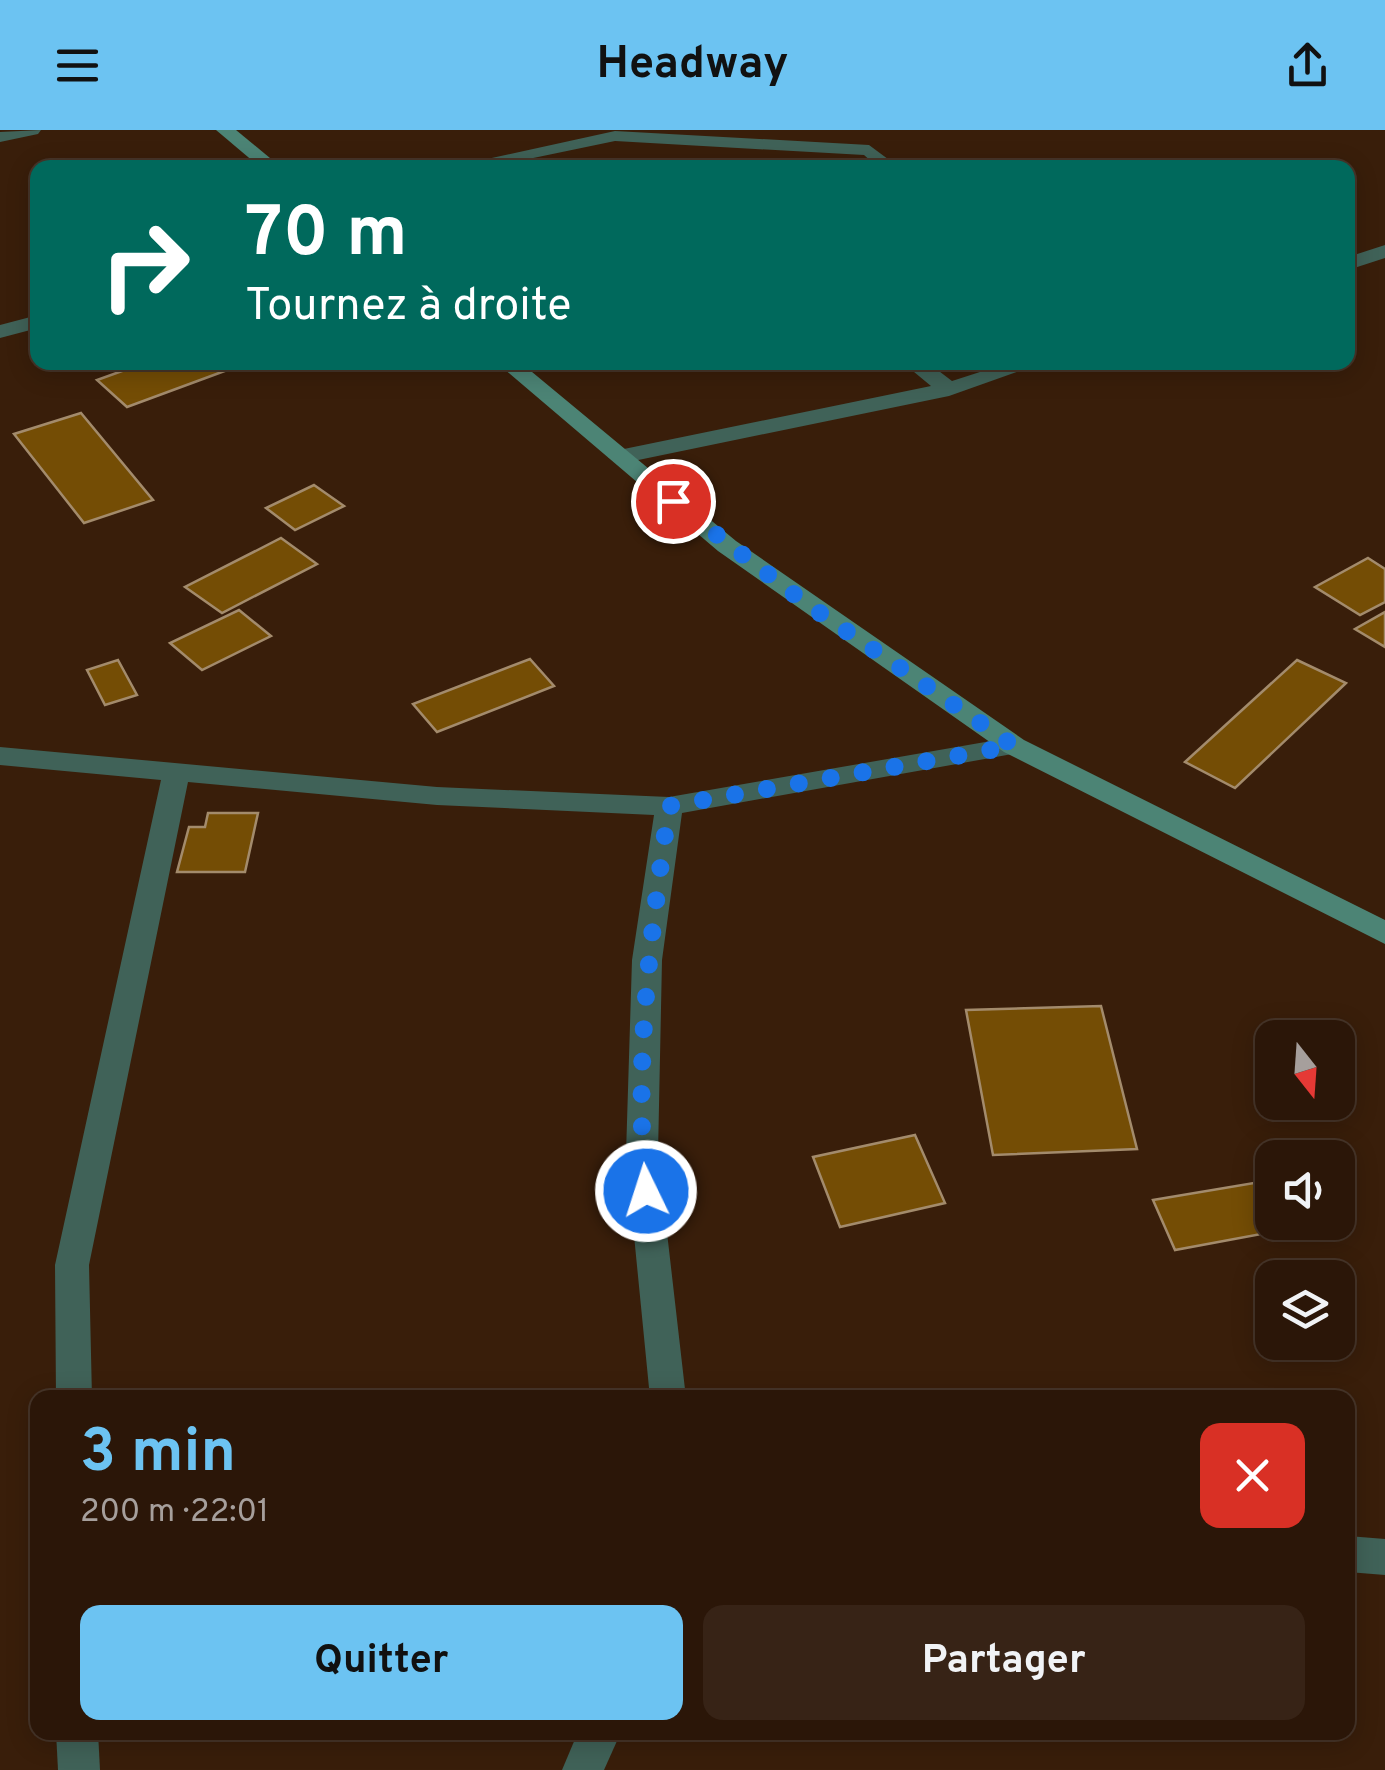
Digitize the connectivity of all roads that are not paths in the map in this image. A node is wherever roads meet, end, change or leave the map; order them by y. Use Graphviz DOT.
graph roads {
  1 [pos="32,130"];
  2 [pos="225,130"];
  3 [pos="616,133"];
  4 [pos="0,138"];
  5 [pos="262,160"];
  6 [pos="492,160"];
  7 [pos="881,160"];
  8 [pos="1385,250"];
  9 [pos="1355,261"];
  10 [pos="30,324"];
  11 [pos="0,332"];
  12 [pos="516,370"];
  13 [pos="923,370"];
  14 [pos="1010,370"];
  15 [pos="949,389"];
  16 [pos="619,457"];
  17 [pos="1014,746"];
  18 [pos="0,756"];
  19 [pos="176,773"];
  20 [pos="669,806"];
  21 [pos="1385,933"];
  22 [pos="74,1390"];
  23 [pos="667,1390"];
  24 [pos="1355,1555"];
  25 [pos="1385,1558"];
  26 [pos="77,1740"];
  27 [pos="596,1740"];
  28 [pos="79,1770"];
  29 [pos="583,1770"];
  1 -- 4 [label="street"];
  2 -- 5 [label="main road"];
  3 -- 6 [label="street"];
  3 -- 7 [label="street"];
  8 -- 9 [label="street"];
  10 -- 11 [label="street"];
  12 -- 16 [label="main road"];
  13 -- 15 [label="street"];
  14 -- 15 [label="street"];
  15 -- 16 [label="street"];
  16 -- 17 [label="main road"];
  17 -- 20 [label="street"];
  17 -- 21 [label="main road"];
  18 -- 19 [label="street"];
  19 -- 20 [label="street"];
  19 -- 22 [label="street"];
  20 -- 23 [label="street"];
  24 -- 25 [label="street"];
  26 -- 28 [label="street"];
  27 -- 29 [label="street"];
}
